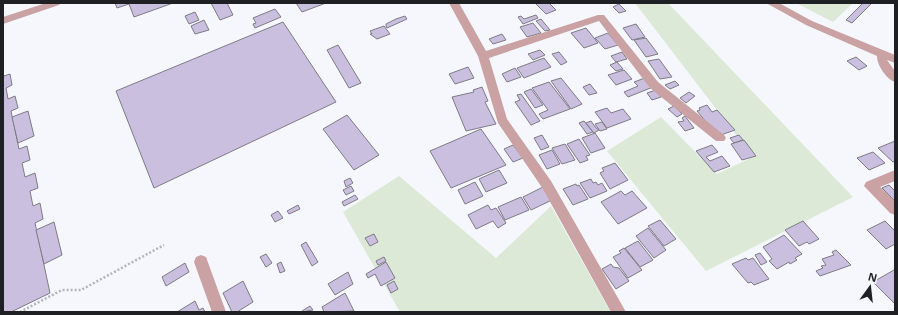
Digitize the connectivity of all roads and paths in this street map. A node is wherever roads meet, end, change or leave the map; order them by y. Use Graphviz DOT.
graph roads {
  1 [pos="56,3"];
  2 [pos="454,3"];
  3 [pos="771,3"];
  4 [pos="3,21"];
  5 [pos="882,55"];
  6 [pos="483,56"];
  7 [pos="895,59"];
  8 [pos="895,78"];
  9 [pos="720,138"];
  10 [pos="895,175"];
  11 [pos="895,209"];
  12 [pos="164,245"];
  13 [pos="201,262"];
  14 [pos="20,312"];
  15 [pos="219,312"];
  16 [pos="619,312"];
  1 -- 4 [label="street"];
  2 -- 6 [label="street"];
  3 -- 5 [label="street"];
  5 -- 7 [label="street"];
  5 -- 8 [label="street"];
  6 -- 9 [label="street"];
  6 -- 16 [label="street"];
  10 -- 11 [label="street"];
  12 -- 14 [label="path"];
  13 -- 15 [label="street"];
}
